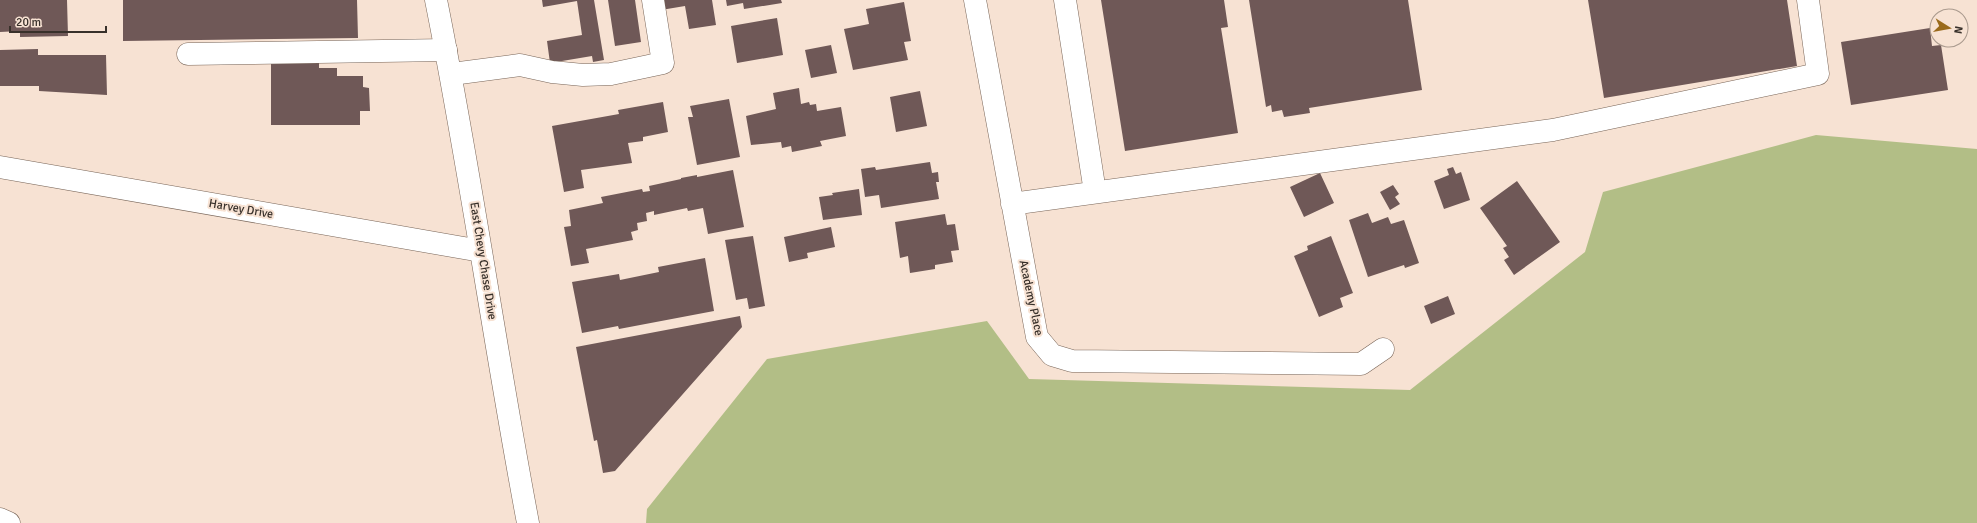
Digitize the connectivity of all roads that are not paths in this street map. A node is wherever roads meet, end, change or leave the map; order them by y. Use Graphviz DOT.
graph roads {
  1 [pos="436,0"];
  2 [pos="653,0"];
  3 [pos="975,0"];
  4 [pos="1065,0"];
  5 [pos="1808,0"];
  6 [pos="446,50"];
  7 [pos="188,54"];
  8 [pos="452,74"];
  9 [pos="0,167"];
  10 [pos="1095,192"];
  11 [pos="1012,204"];
  12 [pos="481,251"];
  13 [pos="1383,349"];
  14 [pos="0,519"];
  15 [pos="9,523"];
  16 [pos="528,523"];
  1 -- 6 [label="main road, East Chevy Chase Drive"];
  2 -- 8 [label="main road"];
  3 -- 11 [label="main road, Academy Place"];
  4 -- 10 [label="main road"];
  5 -- 10 [label="main road"];
  6 -- 7 [label="main road"];
  6 -- 8 [label="main road, East Chevy Chase Drive"];
  8 -- 12 [label="main road, East Chevy Chase Drive"];
  9 -- 12 [label="main road, Harvey Drive"];
  10 -- 11 [label="main road"];
  11 -- 13 [label="main road, Academy Place"];
  12 -- 16 [label="main road, East Chevy Chase Drive"];
  14 -- 15 [label="main road"];
}
